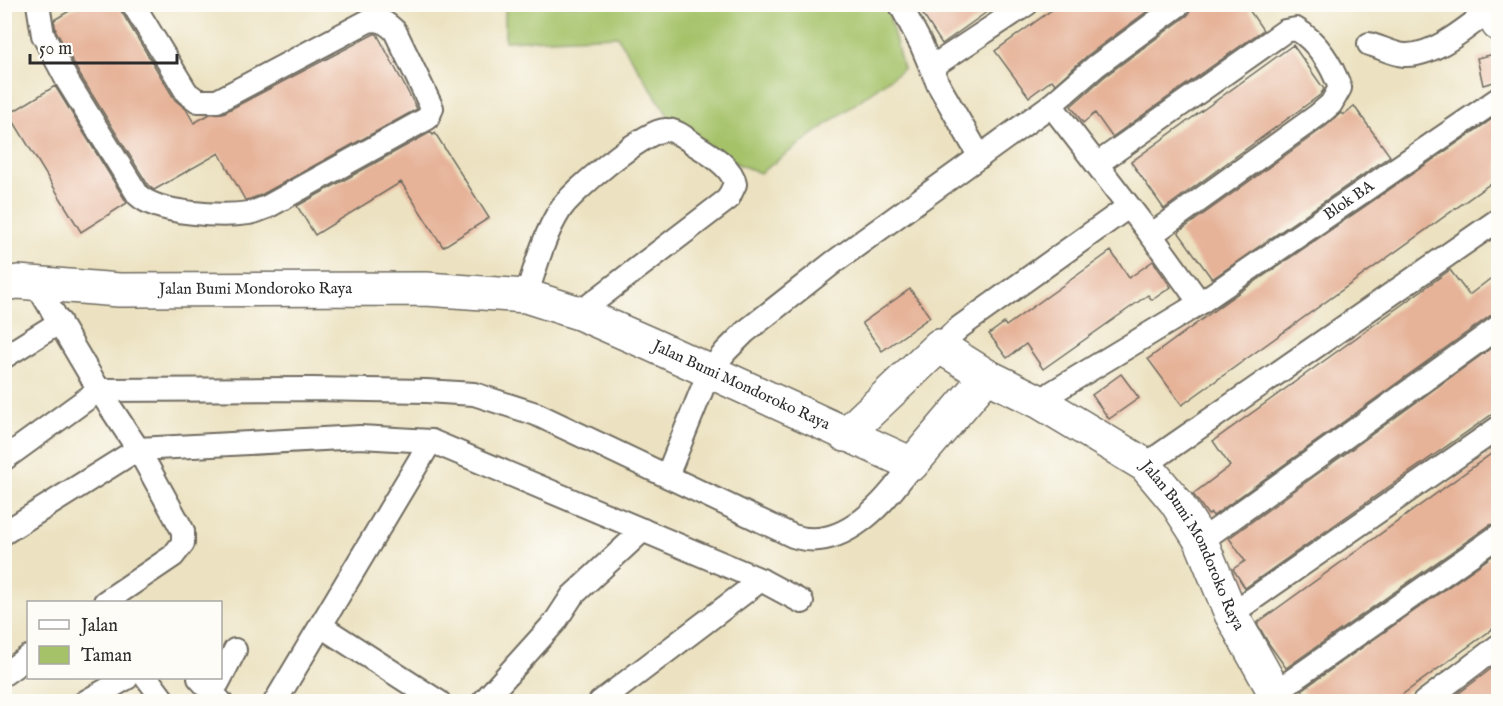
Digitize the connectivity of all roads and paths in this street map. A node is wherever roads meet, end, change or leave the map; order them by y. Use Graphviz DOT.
graph roads {
  1 [pos="38,4"];
  2 [pos="133,4"];
  3 [pos="900,4"];
  4 [pos="1028,4"];
  5 [pos="1180,4"];
  6 [pos="1496,10"];
  7 [pos="1368,44"];
  8 [pos="932,67"];
  9 [pos="1498,99"];
  10 [pos="1051,105"];
  11 [pos="980,157"];
  12 [pos="1097,164"];
  13 [pos="1128,207"];
  14 [pos="1498,220"];
  15 [pos="1150,235"];
  16 [pos="4,284"];
  17 [pos="37,285"];
  18 [pos="526,296"];
  19 [pos="1200,303"];
  20 [pos="579,313"];
  21 [pos="60,322"];
  22 [pos="1498,327"];
  23 [pos="939,346"];
  24 [pos="4,357"];
  25 [pos="709,372"];
  26 [pos="987,376"];
  27 [pos="1040,402"];
  28 [pos="110,408"];
  29 [pos="1498,428"];
  30 [pos="845,435"];
  31 [pos="431,441"];
  32 [pos="138,449"];
  33 [pos="4,459"];
  34 [pos="912,464"];
  35 [pos="1145,465"];
  36 [pos="667,476"];
  37 [pos="643,530"];
  38 [pos="4,533"];
  39 [pos="1498,536"];
  40 [pos="1201,541"];
  41 [pos="761,580"];
  42 [pos="108,601"];
  43 [pos="802,602"];
  44 [pos="1231,614"];
  45 [pos="321,626"];
  46 [pos="1498,646"];
  47 [pos="236,650"];
  48 [pos="27,658"];
  49 [pos="4,674"];
  50 [pos="222,675"];
  51 [pos="124,679"];
  52 [pos="148,679"];
  53 [pos="1277,697"];
  54 [pos="85,702"];
  55 [pos="165,702"];
  56 [pos="275,702"];
  57 [pos="439,702"];
  58 [pos="483,702"];
  59 [pos="600,702"];
  60 [pos="1424,702"];
  1 -- 2 [label="street"];
  3 -- 8 [label="street"];
  4 -- 8 [label="street"];
  5 -- 10 [label="street"];
  6 -- 7 [label="street"];
  8 -- 11 [label="street"];
  9 -- 19 [label="street, Blok BA"];
  10 -- 11 [label="street"];
  10 -- 12 [label="street"];
  11 -- 25 [label="street"];
  12 -- 13 [label="street"];
  12 -- 15 [label="street"];
  13 -- 15 [label="street"];
  13 -- 23 [label="street"];
  14 -- 35 [label="street"];
  15 -- 19 [label="street"];
  16 -- 17 [label="street, Jalan Bumi Mondoroko Raya"];
  17 -- 18 [label="street, Jalan Bumi Mondoroko Raya"];
  17 -- 21 [label="street"];
  18 -- 20 [label="street, Jalan Bumi Mondoroko Raya"];
  18 -- 20 [label="street"];
  19 -- 27 [label="street, Blok BA"];
  20 -- 25 [label="street, Jalan Bumi Mondoroko Raya"];
  21 -- 24 [label="street"];
  21 -- 28 [label="street"];
  22 -- 40 [label="street"];
  23 -- 26 [label="street, Jalan Bumi Mondoroko Raya"];
  23 -- 30 [label="street, Jalan Bumi Mondoroko Raya"];
  25 -- 30 [label="street, Jalan Bumi Mondoroko Raya"];
  25 -- 36 [label="street"];
  26 -- 27 [label="street, Jalan Bumi Mondoroko Raya"];
  26 -- 34 [label="street"];
  27 -- 35 [label="street, Jalan Bumi Mondoroko Raya"];
  28 -- 32 [label="street"];
  28 -- 33 [label="street"];
  28 -- 36 [label="street"];
  29 -- 44 [label="street"];
  30 -- 34 [label="street"];
  31 -- 32 [label="street"];
  31 -- 37 [label="street"];
  31 -- 45 [label="street"];
  32 -- 38 [label="street"];
  32 -- 42 [label="street"];
  34 -- 36 [label="street"];
  35 -- 40 [label="street, Jalan Bumi Mondoroko Raya"];
  37 -- 41 [label="street"];
  37 -- 58 [label="street"];
  39 -- 53 [label="street"];
  40 -- 44 [label="street, Jalan Bumi Mondoroko Raya"];
  41 -- 43 [label="street"];
  41 -- 59 [label="street"];
  44 -- 53 [label="street, Jalan Bumi Mondoroko Raya"];
  45 -- 56 [label="street"];
  45 -- 57 [label="street"];
  46 -- 60 [label="street"];
  47 -- 50 [label="street"];
  48 -- 49 [label="street"];
  51 -- 54 [label="street"];
  52 -- 55 [label="street"];
}
